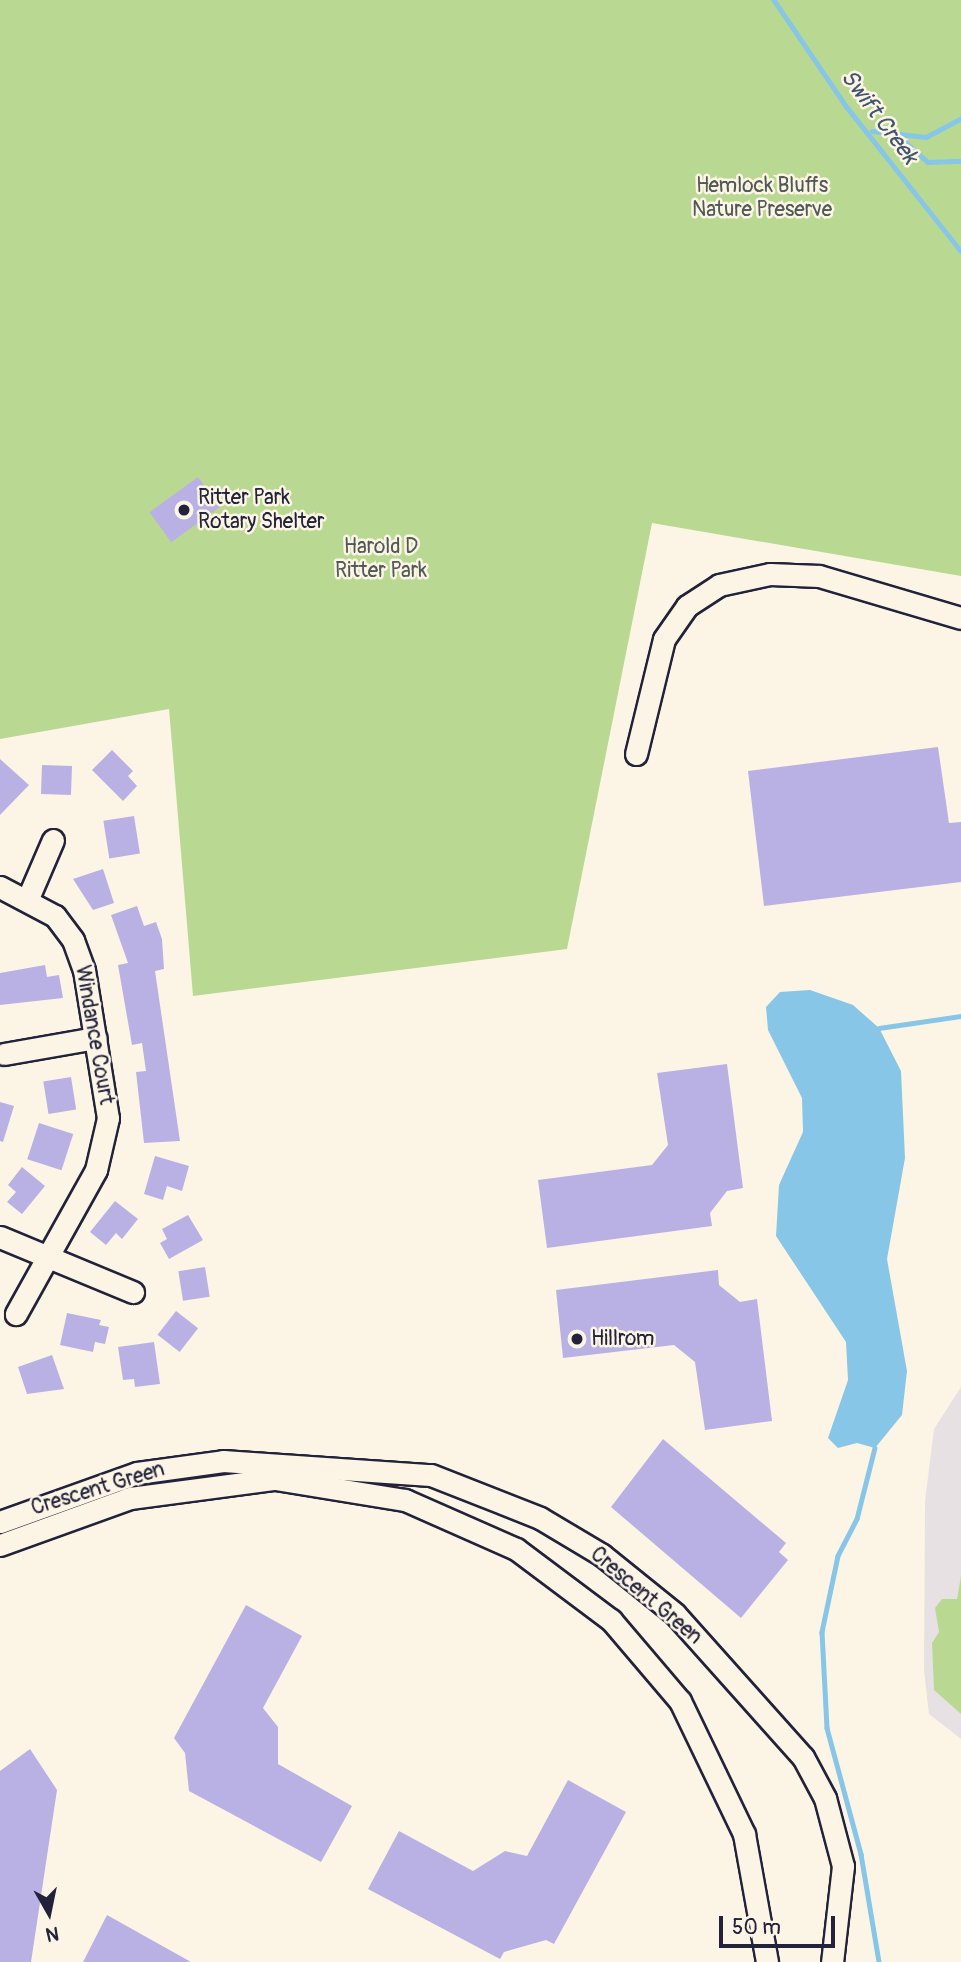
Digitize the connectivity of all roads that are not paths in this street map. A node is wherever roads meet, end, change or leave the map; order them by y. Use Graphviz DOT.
graph roads {
  1 [pos="961,618"];
  2 [pos="636,754"];
  3 [pos="53,840"];
  4 [pos="0,887"];
  5 [pos="28,898"];
  6 [pos="96,1038"];
  7 [pos="4,1055"];
  8 [pos="0,1237"];
  9 [pos="49,1252"];
  10 [pos="133,1292"];
  11 [pos="16,1314"];
  12 [pos="0,1522"];
  13 [pos="0,1545"];
  14 [pos="767,1962"];
  15 [pos="832,1962"];
  1 -- 2 [label="street"];
  3 -- 5 [label="street"];
  4 -- 5 [label="street, Windance Court"];
  5 -- 6 [label="street, Windance Court"];
  6 -- 7 [label="street"];
  6 -- 9 [label="street, Windance Court"];
  8 -- 9 [label="street"];
  9 -- 10 [label="street"];
  9 -- 11 [label="street, Windance Court"];
  12 -- 15 [label="street, Crescent Green"];
  13 -- 14 [label="street, Crescent Green"];
}
